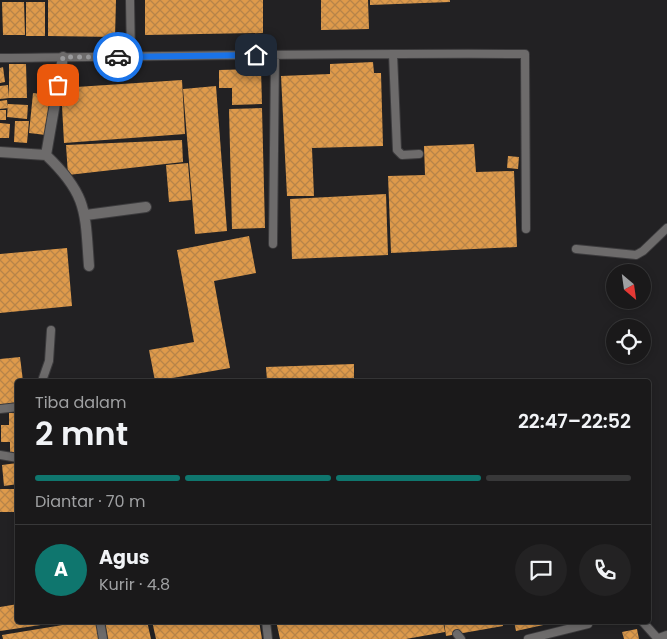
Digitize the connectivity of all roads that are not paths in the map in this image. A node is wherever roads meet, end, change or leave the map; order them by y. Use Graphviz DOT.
graph roads {
  1 [pos="130,0"];
  2 [pos="393,54"];
  3 [pos="275,55"];
  4 [pos="63,57"];
  5 [pos="131,57"];
  6 [pos="0,58"];
  7 [pos="0,152"];
  8 [pos="419,154"];
  9 [pos="46,155"];
  10 [pos="146,207"];
  11 [pos="86,215"];
  12 [pos="667,228"];
  13 [pos="526,229"];
  14 [pos="273,244"];
  15 [pos="576,249"];
  16 [pos="89,266"];
  17 [pos="51,330"];
  18 [pos="43,379"];
  19 [pos="15,407"];
  20 [pos="0,409"];
  21 [pos="0,454"];
  22 [pos="15,457"];
  23 [pos="100,624"];
  24 [pos="266,624"];
  25 [pos="588,624"];
  26 [pos="645,624"];
  27 [pos="667,636"];
  28 [pos="103,639"];
  29 [pos="268,639"];
  30 [pos="528,639"];
  31 [pos="658,639"];
  1 -- 5 [label="lane"];
  2 -- 3 [label="lane"];
  2 -- 8 [label="lane"];
  2 -- 13 [label="lane"];
  3 -- 5 [label="lane"];
  3 -- 14 [label="lane"];
  4 -- 5 [label="lane"];
  4 -- 6 [label="lane"];
  4 -- 9 [label="street"];
  7 -- 9 [label="street"];
  9 -- 11 [label="street"];
  10 -- 11 [label="street"];
  11 -- 16 [label="street"];
  12 -- 15 [label="lane"];
  17 -- 18 [label="lane"];
  19 -- 20 [label="lane"];
  21 -- 22 [label="lane"];
  23 -- 28 [label="lane"];
  24 -- 29 [label="lane"];
  25 -- 30 [label="lane"];
  26 -- 31 [label="lane"];
  27 -- 31 [label="street"];
}
